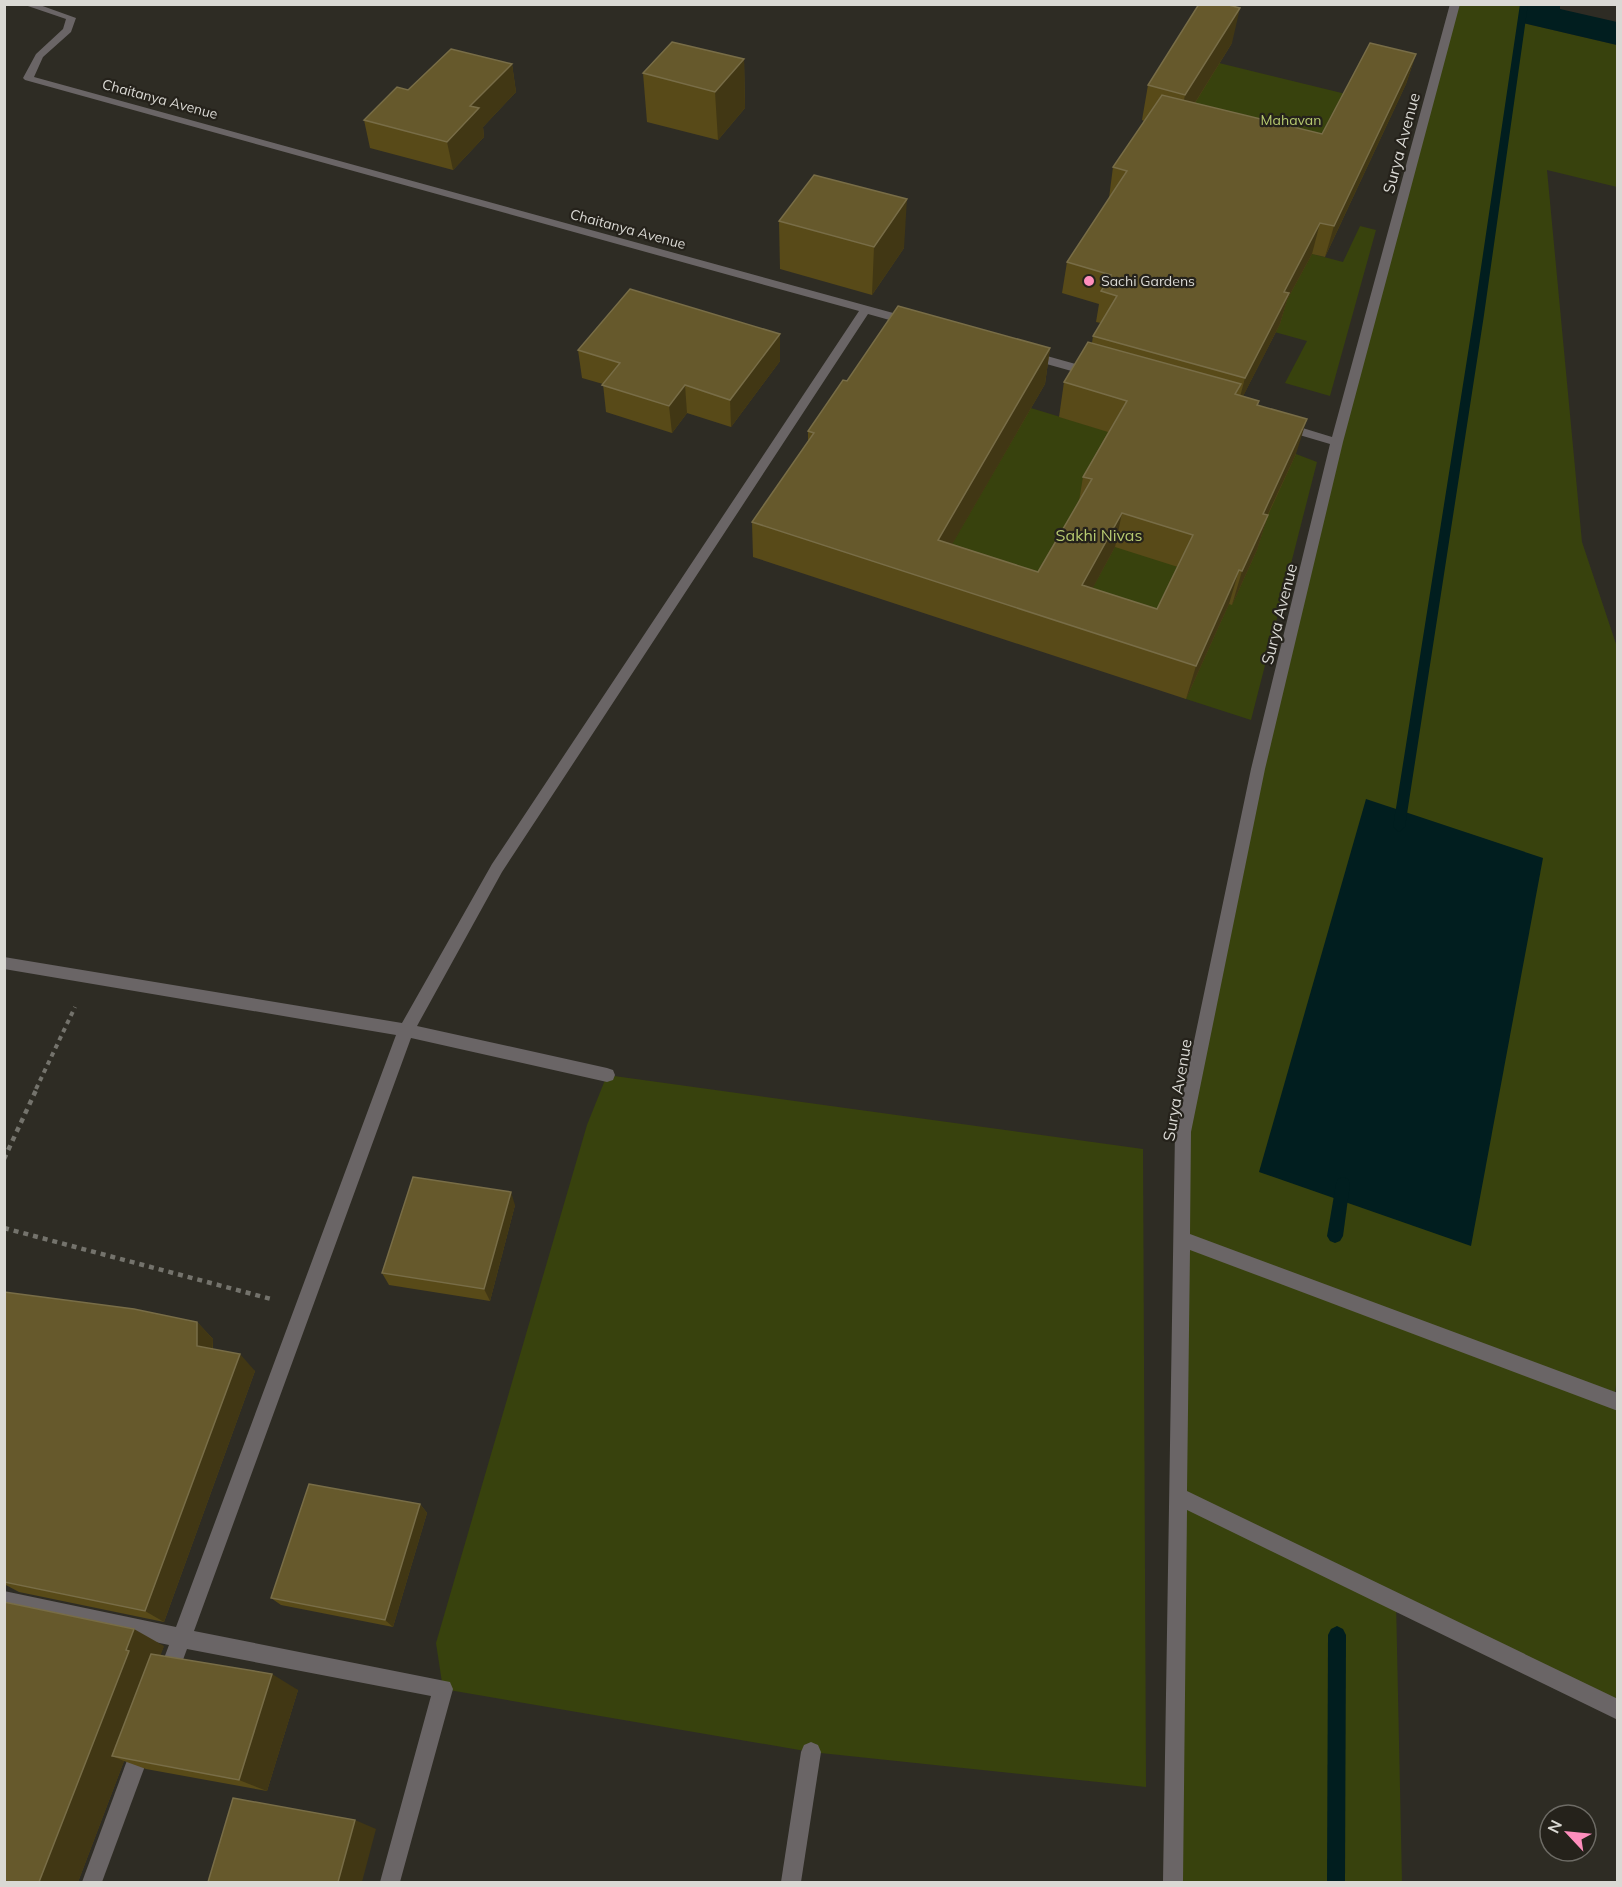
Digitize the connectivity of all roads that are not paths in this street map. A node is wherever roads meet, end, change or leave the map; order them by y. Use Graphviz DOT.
graph roads {
  1 [pos="26,4"];
  2 [pos="1455,4"];
  3 [pos="865,309"];
  4 [pos="924,326"];
  5 [pos="1016,352"];
  6 [pos="1108,377"];
  7 [pos="1269,422"];
  8 [pos="1337,441"];
  9 [pos="4,963"];
  10 [pos="406,1030"];
  11 [pos="607,1075"];
  12 [pos="1181,1239"];
  13 [pos="1617,1402"];
  14 [pos="1180,1497"];
  15 [pos="4,1600"];
  16 [pos="181,1638"];
  17 [pos="162,1692"];
  18 [pos="1617,1710"];
  19 [pos="150,1724"];
  20 [pos="811,1752"];
  21 [pos="92,1882"];
  22 [pos="390,1882"];
  23 [pos="790,1882"];
  24 [pos="1173,1882"];
  1 -- 3 [label="street, Chaitanya Avenue"];
  2 -- 8 [label="street, Surya Avenue"];
  3 -- 4 [label="street, Chaitanya Avenue"];
  3 -- 10 [label="street"];
  5 -- 6 [label="street"];
  7 -- 8 [label="street"];
  8 -- 12 [label="street, Surya Avenue"];
  9 -- 10 [label="street"];
  10 -- 11 [label="street"];
  10 -- 16 [label="street"];
  12 -- 13 [label="street"];
  12 -- 14 [label="street, Surya Avenue"];
  14 -- 18 [label="street"];
  14 -- 24 [label="street, Surya Avenue"];
  15 -- 16 [label="street"];
  16 -- 17 [label="street"];
  16 -- 22 [label="street"];
  19 -- 21 [label="street"];
  20 -- 23 [label="street"];
}
